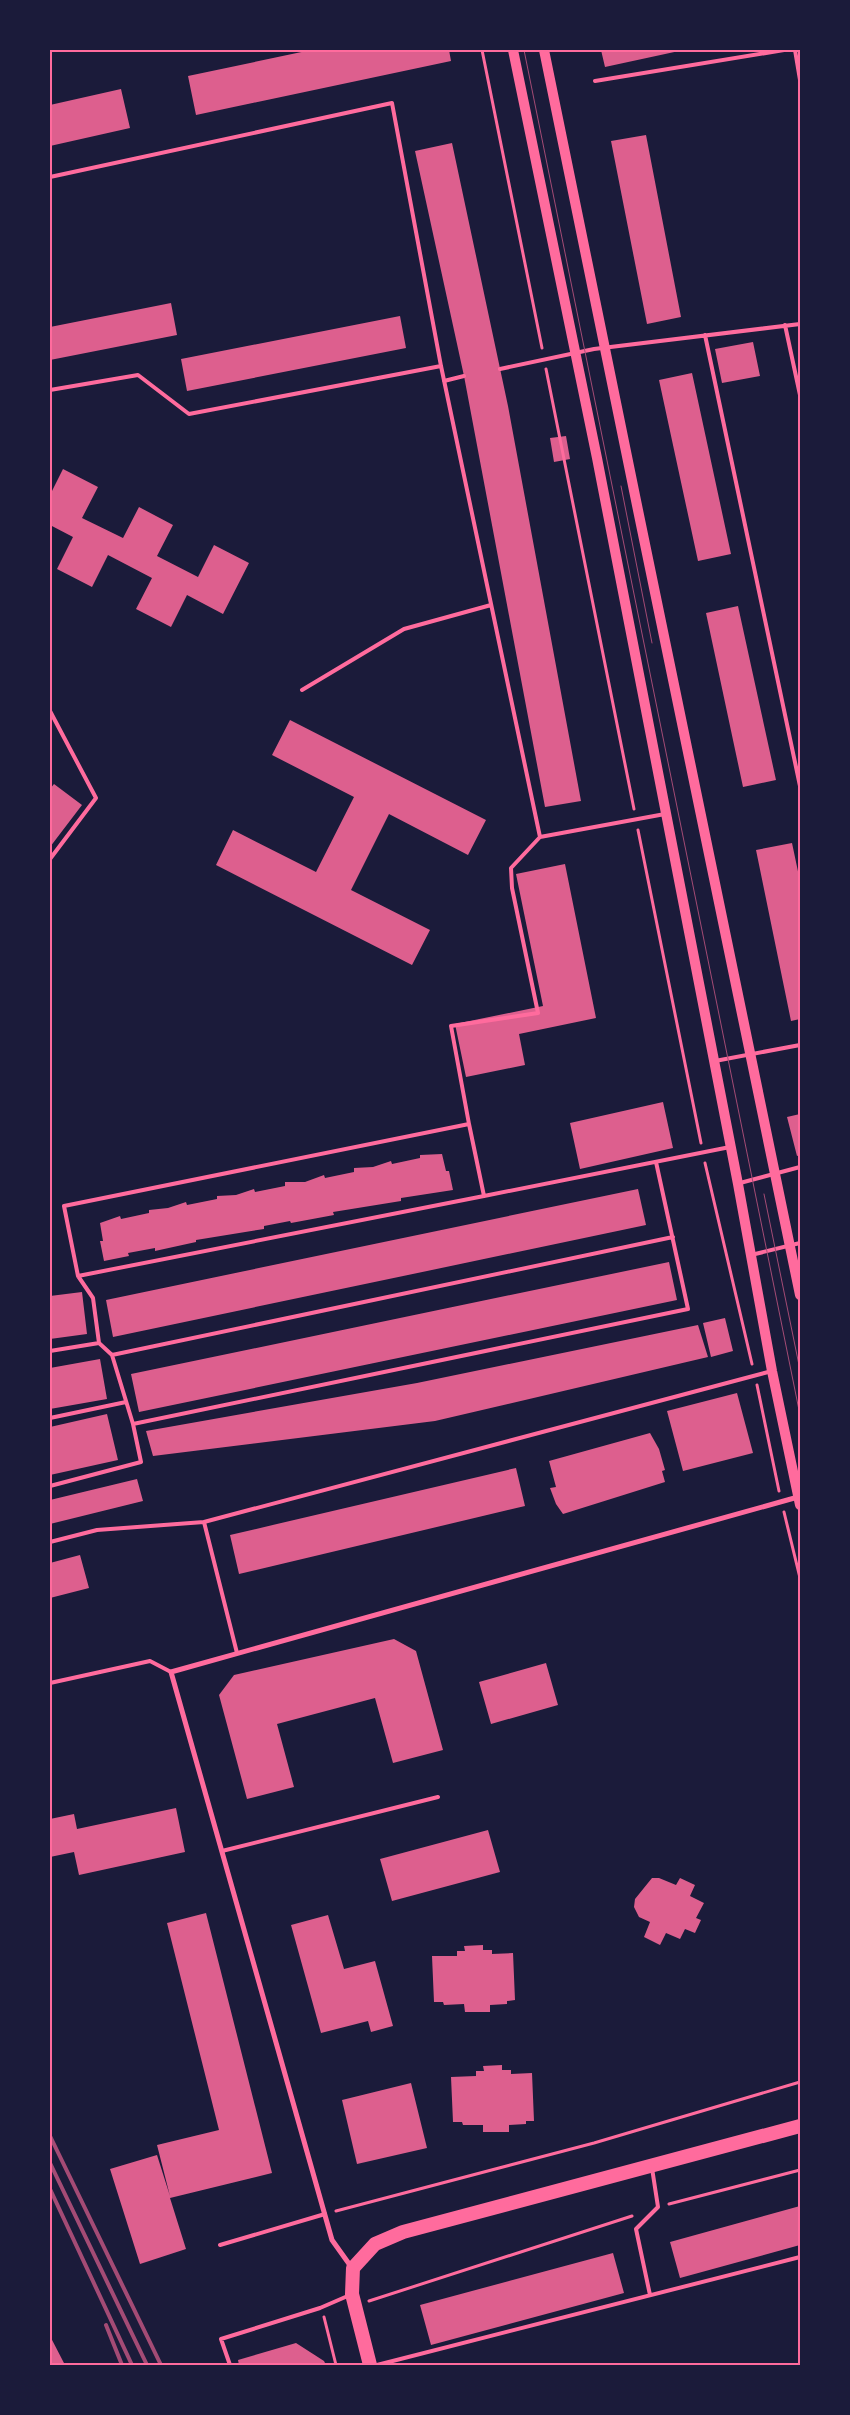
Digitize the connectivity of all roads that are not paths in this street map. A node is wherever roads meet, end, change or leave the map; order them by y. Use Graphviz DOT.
graph roads {
  1 [pos="513,50"];
  2 [pos="544,50"];
  3 [pos="784,50"];
  4 [pos="795,50"];
  5 [pos="800,80"];
  6 [pos="595,81"];
  7 [pos="50,177"];
  8 [pos="800,324"];
  9 [pos="785,325"];
  10 [pos="705,335"];
  11 [pos="605,348"];
  12 [pos="574,353"];
  13 [pos="441,366"];
  14 [pos="500,369"];
  15 [pos="464,376"];
  16 [pos="444,381"];
  17 [pos="50,390"];
  18 [pos="800,395"];
  19 [pos="491,605"];
  20 [pos="302,690"];
  21 [pos="50,711"];
  22 [pos="800,786"];
  23 [pos="665,814"];
  24 [pos="540,837"];
  25 [pos="50,859"];
  26 [pos="800,1045"];
  27 [pos="748,1055"];
  28 [pos="713,1062"];
  29 [pos="469,1124"];
  30 [pos="730,1147"];
  31 [pos="656,1162"];
  32 [pos="800,1168"];
  33 [pos="774,1175"];
  34 [pos="738,1184"];
  35 [pos="484,1196"];
  36 [pos="673,1237"];
  37 [pos="795,1244"];
  38 [pos="751,1256"];
  39 [pos="78,1276"];
  40 [pos="800,1295"];
  41 [pos="100,1343"];
  42 [pos="50,1351"];
  43 [pos="112,1355"];
  44 [pos="772,1371"];
  45 [pos="126,1402"];
  46 [pos="50,1418"];
  47 [pos="133,1424"];
  48 [pos="50,1486"];
  49 [pos="799,1500"];
  50 [pos="204,1522"];
  51 [pos="50,1542"];
  52 [pos="237,1653"];
  53 [pos="171,1672"];
  54 [pos="50,1683"];
  55 [pos="438,1797"];
  56 [pos="222,1851"];
  57 [pos="800,2126"];
  58 [pos="652,2166"];
  59 [pos="325,2214"];
  60 [pos="220,2244"];
  61 [pos="800,2257"];
  62 [pos="352,2268"];
  63 [pos="650,2295"];
  64 [pos="354,2300"];
  65 [pos="230,2365"];
  66 [pos="370,2365"];
  67 [pos="377,2365"];
  1 -- 12 [label="main road"];
  2 -- 11 [label="main road"];
  3 -- 6 [label="lane"];
  4 -- 5 [label="lane"];
  7 -- 13 [label="lane"];
  8 -- 9 [label="lane"];
  9 -- 10 [label="lane"];
  9 -- 18 [label="lane"];
  10 -- 11 [label="lane"];
  10 -- 22 [label="lane"];
  11 -- 12 [label="lane"];
  11 -- 27 [label="main road"];
  12 -- 14 [label="lane"];
  12 -- 23 [label="main road"];
  13 -- 16 [label="lane"];
  13 -- 17 [label="lane"];
  15 -- 16 [label="lane"];
  16 -- 19 [label="lane"];
  19 -- 20 [label="lane"];
  19 -- 24 [label="lane"];
  21 -- 25 [label="lane"];
  23 -- 24 [label="lane"];
  23 -- 28 [label="main road"];
  24 -- 29 [label="lane"];
  26 -- 27 [label="lane"];
  27 -- 28 [label="lane"];
  27 -- 33 [label="main road"];
  28 -- 30 [label="main road"];
  29 -- 35 [label="lane"];
  29 -- 39 [label="lane"];
  30 -- 31 [label="lane"];
  30 -- 34 [label="main road"];
  31 -- 35 [label="lane"];
  31 -- 36 [label="lane"];
  32 -- 33 [label="lane"];
  33 -- 34 [label="lane"];
  33 -- 37 [label="main road"];
  34 -- 38 [label="main road"];
  35 -- 39 [label="lane"];
  36 -- 43 [label="lane"];
  36 -- 47 [label="lane"];
  37 -- 38 [label="lane"];
  37 -- 40 [label="main road"];
  38 -- 44 [label="main road"];
  39 -- 41 [label="lane"];
  41 -- 42 [label="lane"];
  41 -- 43 [label="lane"];
  43 -- 45 [label="lane"];
  44 -- 49 [label="main road"];
  44 -- 50 [label="lane"];
  45 -- 46 [label="lane"];
  45 -- 47 [label="lane"];
  47 -- 48 [label="lane"];
  49 -- 52 [label="street"];
  50 -- 51 [label="lane"];
  50 -- 52 [label="lane"];
  52 -- 53 [label="street"];
  53 -- 54 [label="lane"];
  53 -- 56 [label="street"];
  55 -- 56 [label="lane"];
  56 -- 59 [label="street"];
  57 -- 58 [label="highway"];
  58 -- 62 [label="highway"];
  58 -- 63 [label="lane"];
  59 -- 60 [label="lane"];
  59 -- 62 [label="street"];
  61 -- 63 [label="lane"];
  62 -- 64 [label="highway"];
  63 -- 67 [label="lane"];
  64 -- 65 [label="lane"];
  64 -- 66 [label="highway"];
}
